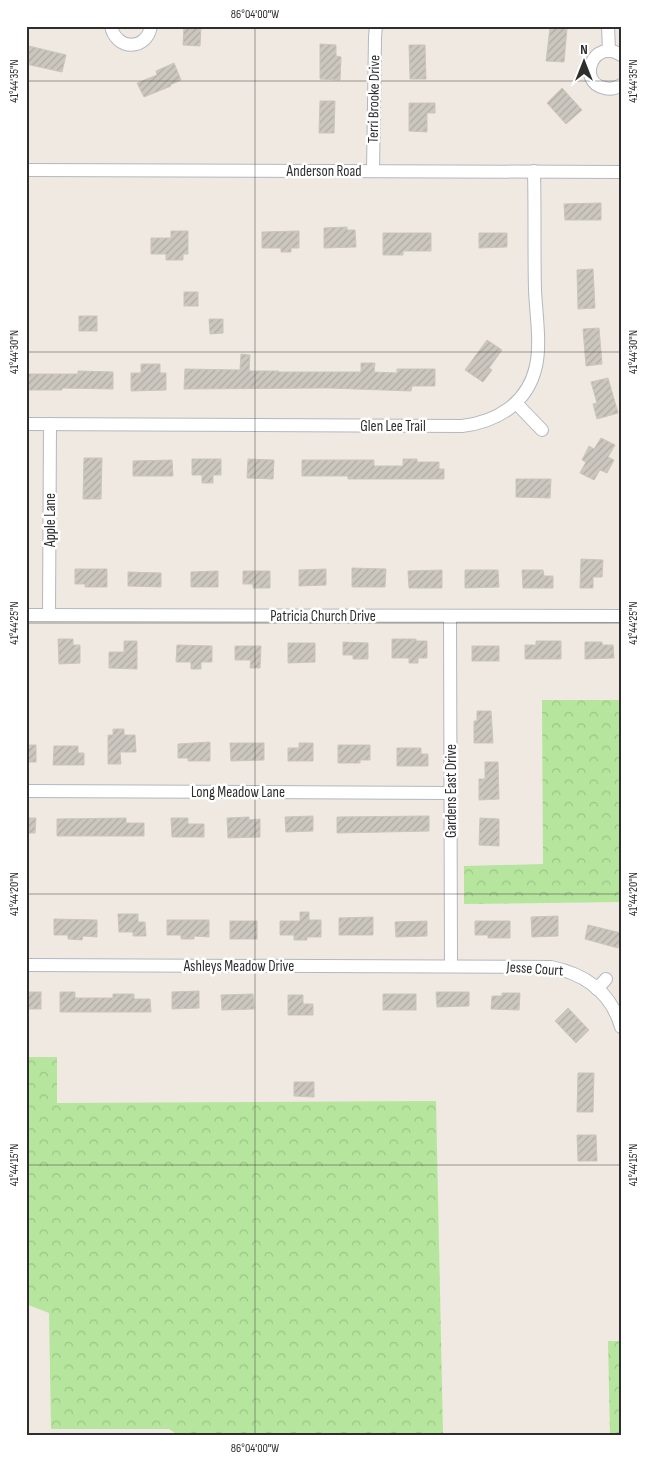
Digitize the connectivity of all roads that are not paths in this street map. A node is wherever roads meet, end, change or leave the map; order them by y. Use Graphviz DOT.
graph roads {
  1 [pos="111,26"];
  2 [pos="152,26"];
  3 [pos="376,26"];
  4 [pos="608,26"];
  5 [pos="615,53"];
  6 [pos="621,85"];
  7 [pos="26,170"];
  8 [pos="374,171"];
  9 [pos="534,171"];
  10 [pos="621,172"];
  11 [pos="516,403"];
  12 [pos="26,424"];
  13 [pos="50,424"];
  14 [pos="542,430"];
  15 [pos="26,615"];
  16 [pos="49,615"];
  17 [pos="450,616"];
  18 [pos="621,616"];
  19 [pos="26,791"];
  20 [pos="451,792"];
  21 [pos="26,965"];
  22 [pos="451,966"];
  23 [pos="606,979"];
  24 [pos="597,988"];
  25 [pos="621,1027"];
  1 -- 2 [label="street"];
  3 -- 8 [label="street, Terri Brooke Drive"];
  4 -- 5 [label="street"];
  5 -- 6 [label="street"];
  7 -- 8 [label="street, Anderson Road"];
  8 -- 9 [label="street, Anderson Road"];
  9 -- 10 [label="street, Anderson Road"];
  9 -- 11 [label="street, Glen Lee Trail"];
  11 -- 13 [label="street, Glen Lee Trail"];
  11 -- 14 [label="street"];
  12 -- 13 [label="street, Glen Lee Trail"];
  13 -- 16 [label="street, Apple Lane"];
  15 -- 16 [label="street, Patricia Church Drive"];
  16 -- 17 [label="street, Patricia Church Drive"];
  17 -- 18 [label="street, Patricia Church Drive"];
  17 -- 20 [label="street, Gardens East Drive"];
  19 -- 20 [label="street, Long Meadow Lane"];
  20 -- 22 [label="street, Gardens East Drive"];
  21 -- 22 [label="street, Ashleys Meadow Drive"];
  22 -- 24 [label="street, Jesse Court"];
  23 -- 24 [label="street"];
  24 -- 25 [label="street, Jesse Court"];
}
